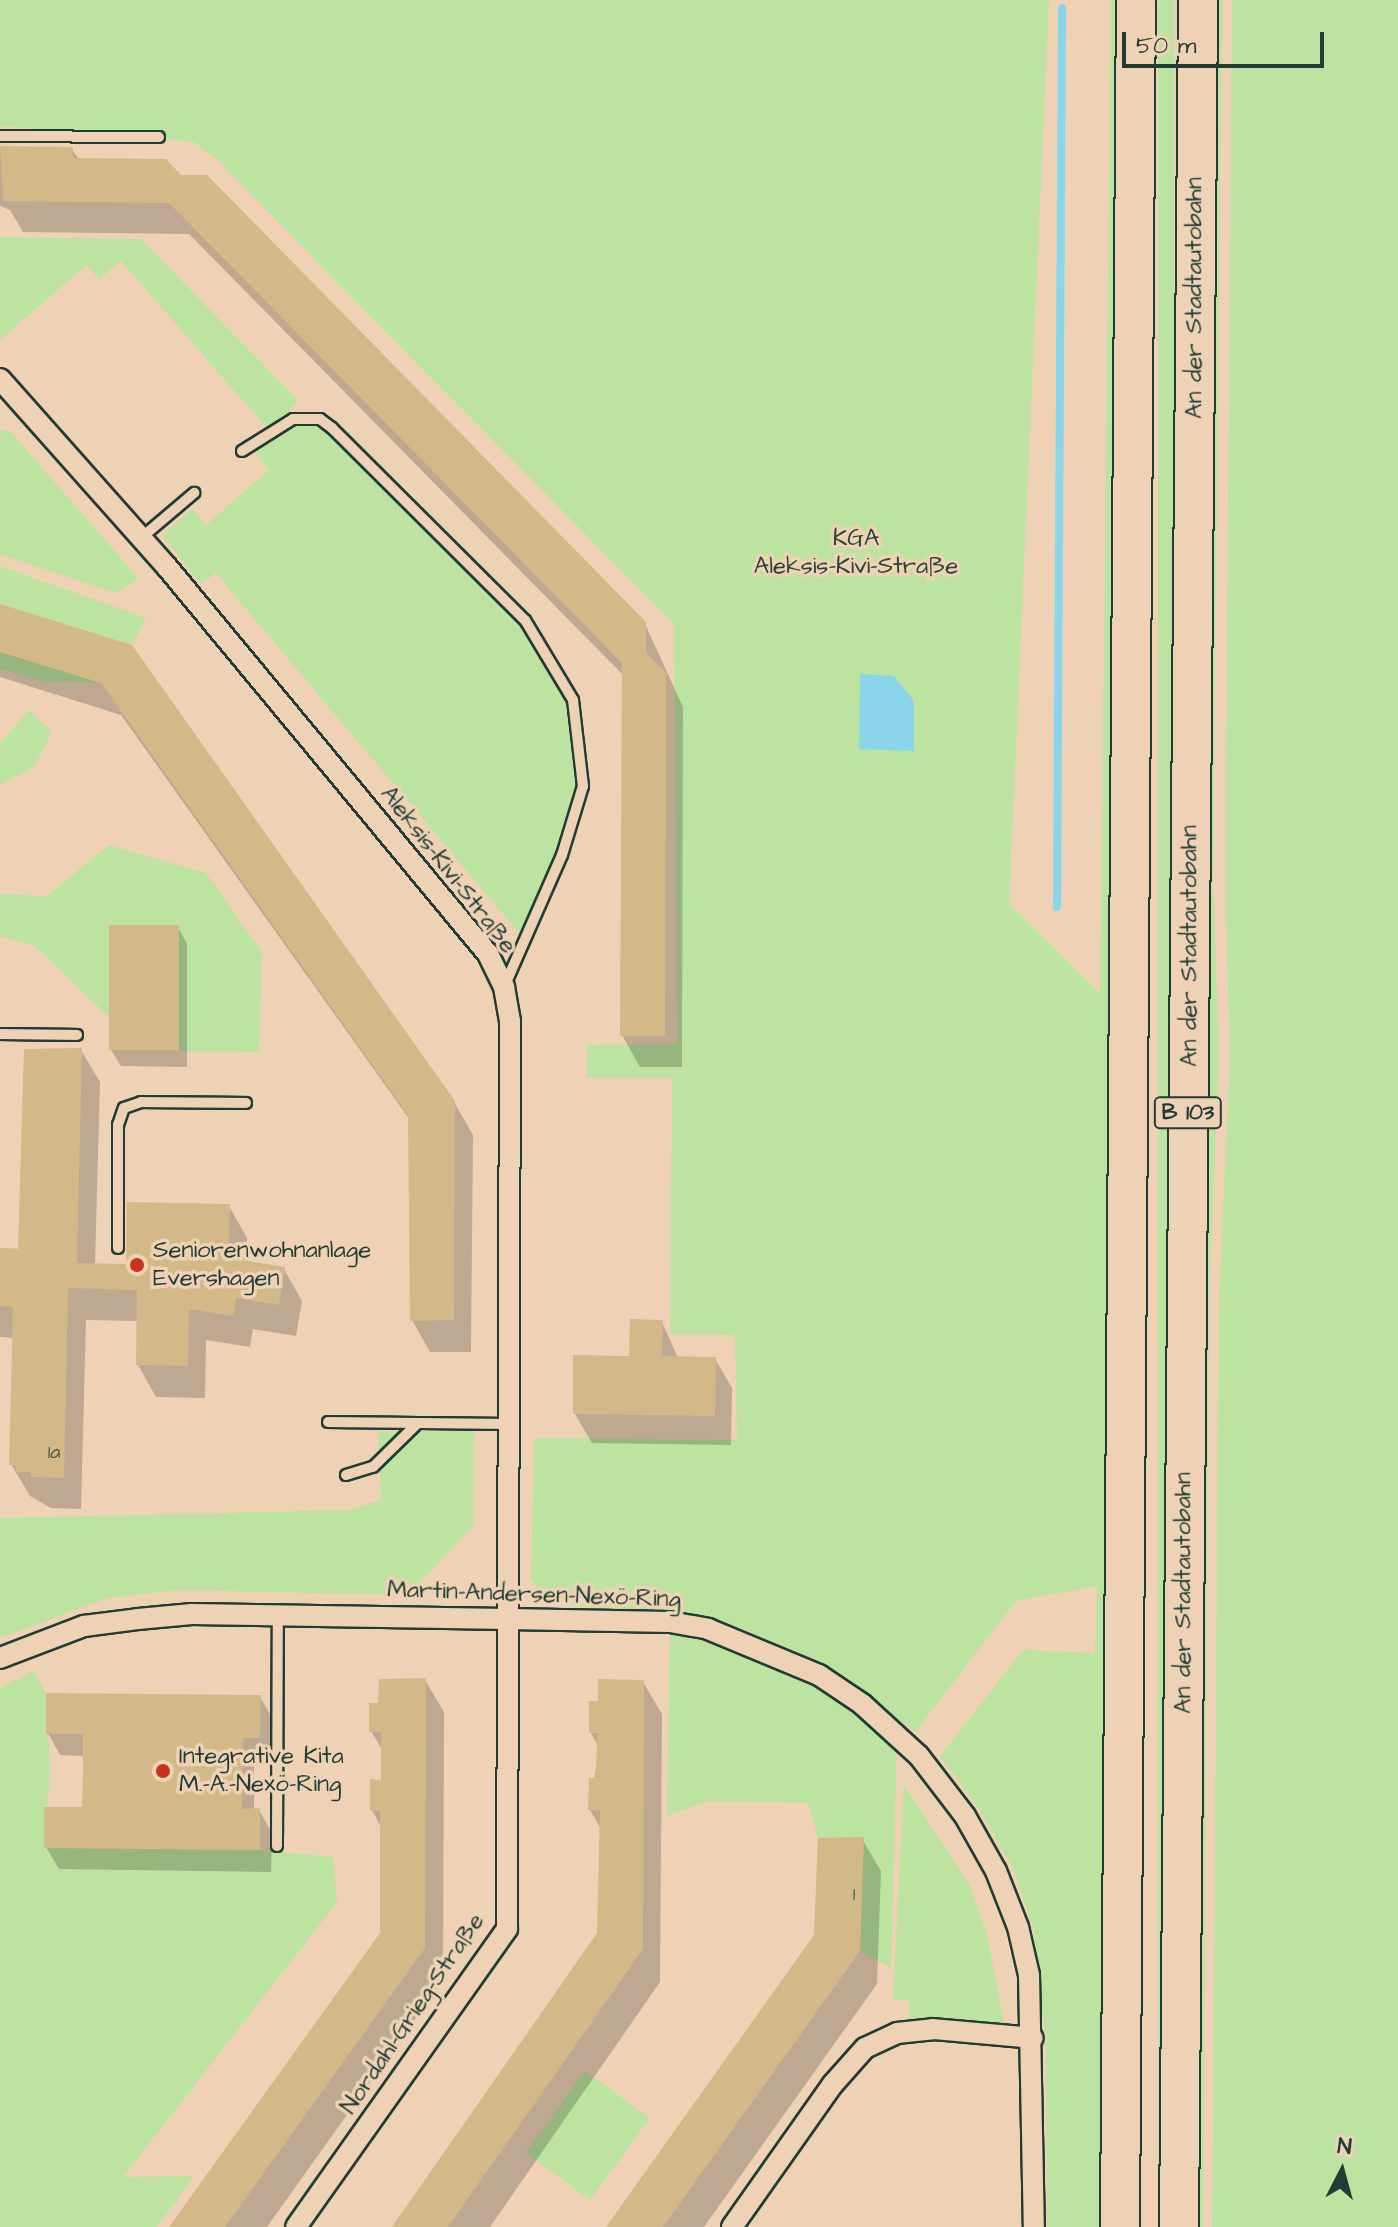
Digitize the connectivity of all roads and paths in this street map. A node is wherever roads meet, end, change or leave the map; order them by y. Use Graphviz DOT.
graph roads {
  1 [pos="1136,0"];
  2 [pos="1198,0"];
  3 [pos="0,136"];
  4 [pos="159,137"];
  5 [pos="1,378"];
  6 [pos="242,451"];
  7 [pos="194,493"];
  8 [pos="141,538"];
  9 [pos="504,987"];
  10 [pos="0,1034"];
  11 [pos="77,1035"];
  12 [pos="246,1103"];
  13 [pos="118,1248"];
  14 [pos="328,1422"];
  15 [pos="418,1423"];
  16 [pos="510,1424"];
  17 [pos="346,1475"];
  18 [pos="278,1615"];
  19 [pos="508,1619"];
  20 [pos="0,1658"];
  21 [pos="277,1846"];
  22 [pos="1033,2038"];
  23 [pos="296,2227"];
  24 [pos="732,2227"];
  25 [pos="1034,2227"];
  26 [pos="1120,2227"];
  27 [pos="1179,2227"];
  1 -- 26 [label="highway, B 103"];
  2 -- 27 [label="highway, An der Stadtautobahn / B 103"];
  3 -- 4 [label="lane"];
  5 -- 8 [label="street, Aleksis-Kivi-Straße"];
  6 -- 9 [label="lane"];
  7 -- 8 [label="lane"];
  8 -- 9 [label="street, Aleksis-Kivi-Straße"];
  9 -- 16 [label="street, Aleksis-Kivi-Straße"];
  10 -- 11 [label="lane"];
  12 -- 13 [label="lane"];
  14 -- 15 [label="lane"];
  15 -- 16 [label="lane"];
  15 -- 17 [label="lane"];
  16 -- 19 [label="street, Aleksis-Kivi-Straße"];
  18 -- 19 [label="street, Martin-Andersen-Nexö-Ring"];
  18 -- 20 [label="street, Martin-Andersen-Nexö-Ring"];
  18 -- 21 [label="lane"];
  19 -- 22 [label="street, Martin-Andersen-Nexö-Ring"];
  19 -- 23 [label="street, Nordahl-Grieg-Straße"];
  22 -- 24 [label="street"];
  22 -- 25 [label="street, Martin-Andersen-Nexö-Ring"];
}
